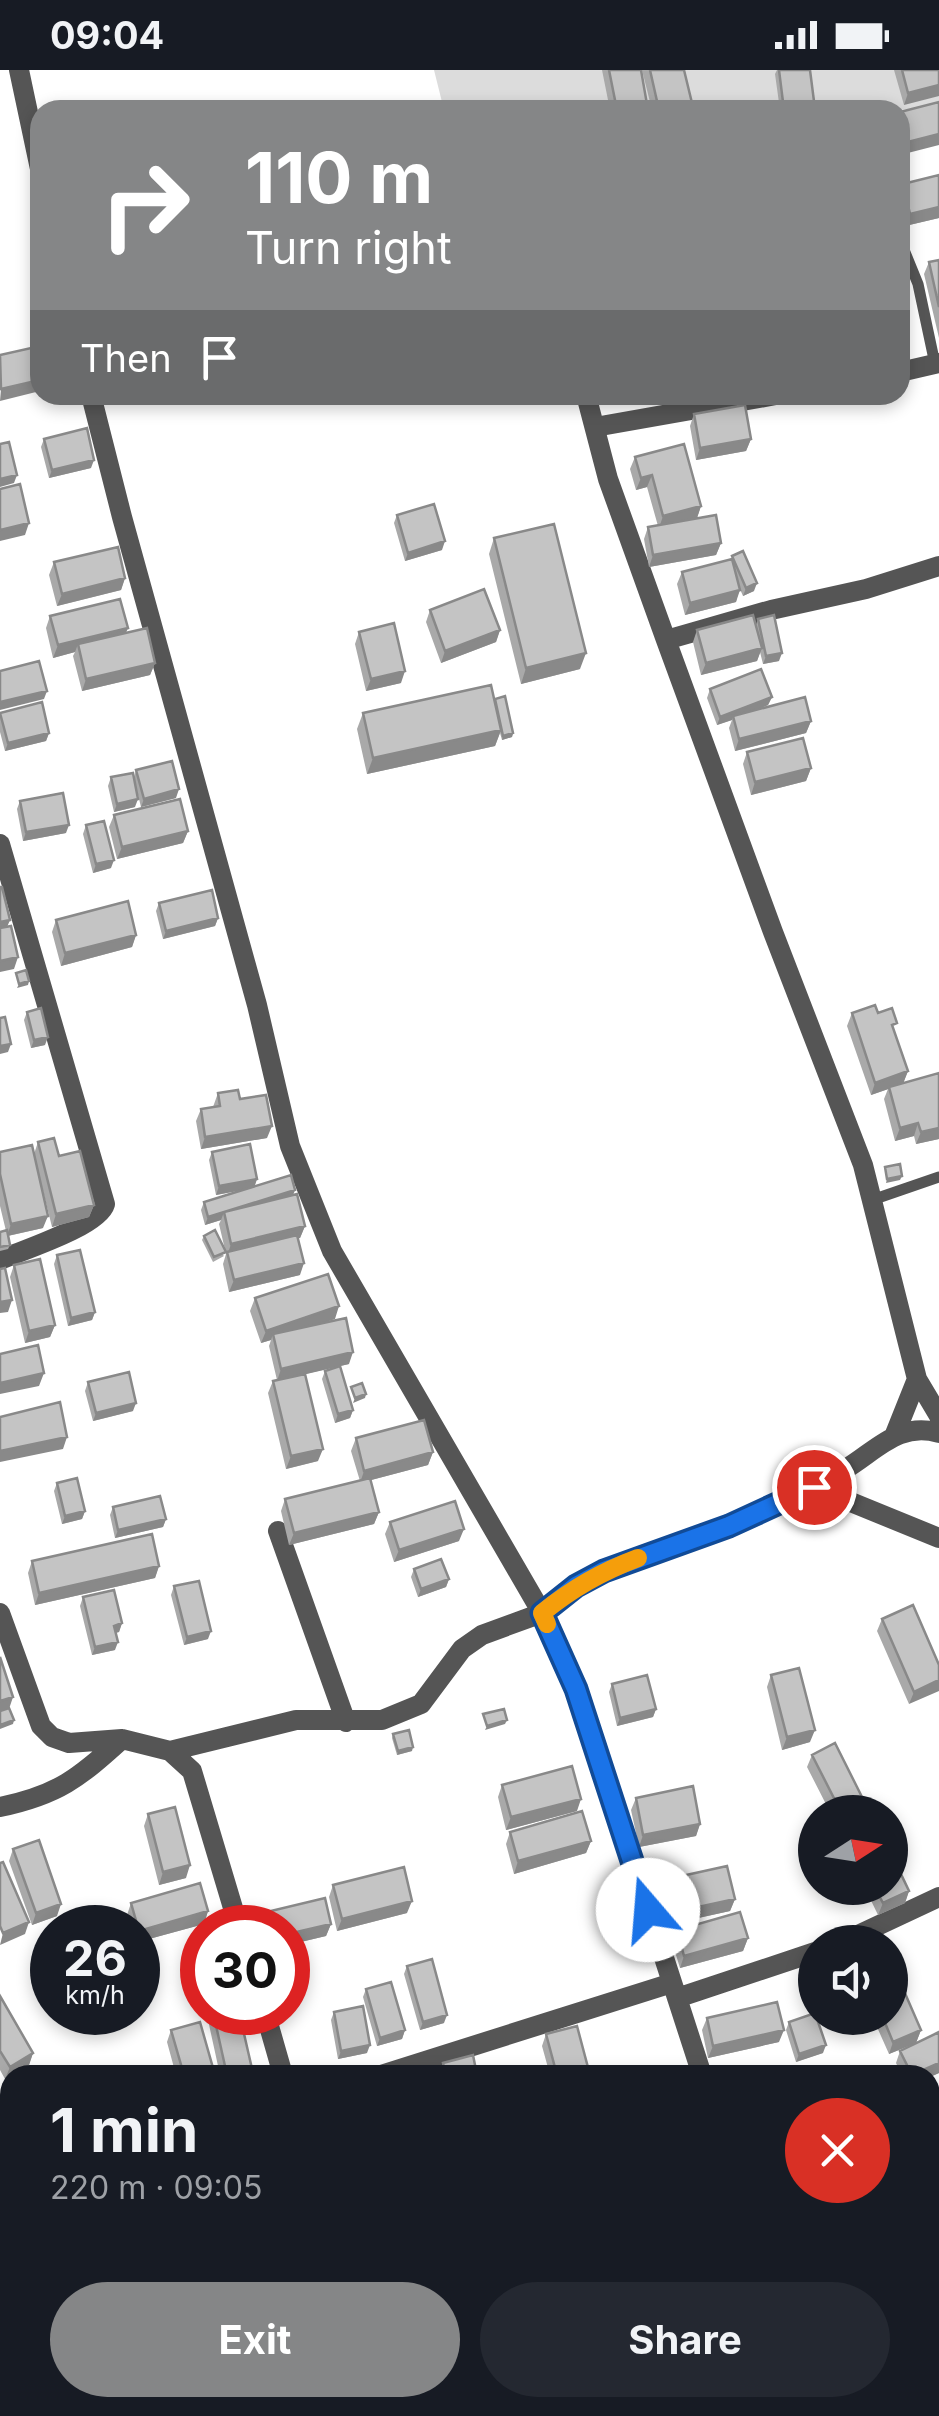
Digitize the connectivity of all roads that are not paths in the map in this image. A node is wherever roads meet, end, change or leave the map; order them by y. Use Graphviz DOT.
graph roads {
  1 [pos="19,70"];
  2 [pos="30,122"];
  3 [pos="910,264"];
  4 [pos="937,364"];
  5 [pos="910,370"];
  6 [pos="94,405"];
  7 [pos="589,405"];
  8 [pos="720,405"];
  9 [pos="596,427"];
  10 [pos="939,566"];
  11 [pos="666,640"];
  12 [pos="0,844"];
  13 [pos="939,1177"];
  14 [pos="872,1200"];
  15 [pos="0,1260"];
  16 [pos="917,1378"];
  17 [pos="939,1416"];
  18 [pos="939,1433"];
  19 [pos="895,1434"];
  20 [pos="814,1487"];
  21 [pos="278,1530"];
  22 [pos="939,1538"];
  23 [pos="0,1613"];
  24 [pos="542,1613"];
  25 [pos="346,1722"];
  26 [pos="122,1739"];
  27 [pos="170,1750"];
  28 [pos="0,1808"];
  29 [pos="939,1897"];
  30 [pos="233,1905"];
  31 [pos="879,1925"];
  32 [pos="798,1957"];
  33 [pos="674,1991"];
  34 [pos="271,2035"];
  35 [pos="279,2065"];
  36 [pos="416,2065"];
  37 [pos="699,2065"];
  1 -- 2 [label="street"];
  3 -- 4 [label="lane"];
  4 -- 5 [label="street"];
  6 -- 24 [label="street"];
  7 -- 9 [label="street"];
  8 -- 9 [label="street"];
  9 -- 11 [label="street"];
  10 -- 11 [label="street"];
  11 -- 14 [label="street"];
  12 -- 15 [label="street"];
  13 -- 14 [label="lane"];
  14 -- 16 [label="street"];
  16 -- 17 [label="street"];
  16 -- 19 [label="street"];
  18 -- 19 [label="street"];
  19 -- 20 [label="street"];
  20 -- 22 [label="street"];
  20 -- 24 [label="street"];
  21 -- 25 [label="street"];
  23 -- 26 [label="street"];
  24 -- 25 [label="street"];
  24 -- 33 [label="street"];
  25 -- 27 [label="street"];
  26 -- 27 [label="street"];
  26 -- 28 [label="street"];
  27 -- 30 [label="street"];
  29 -- 31 [label="street"];
  32 -- 33 [label="street"];
  33 -- 36 [label="street"];
  33 -- 37 [label="street"];
  34 -- 35 [label="street"];
}
